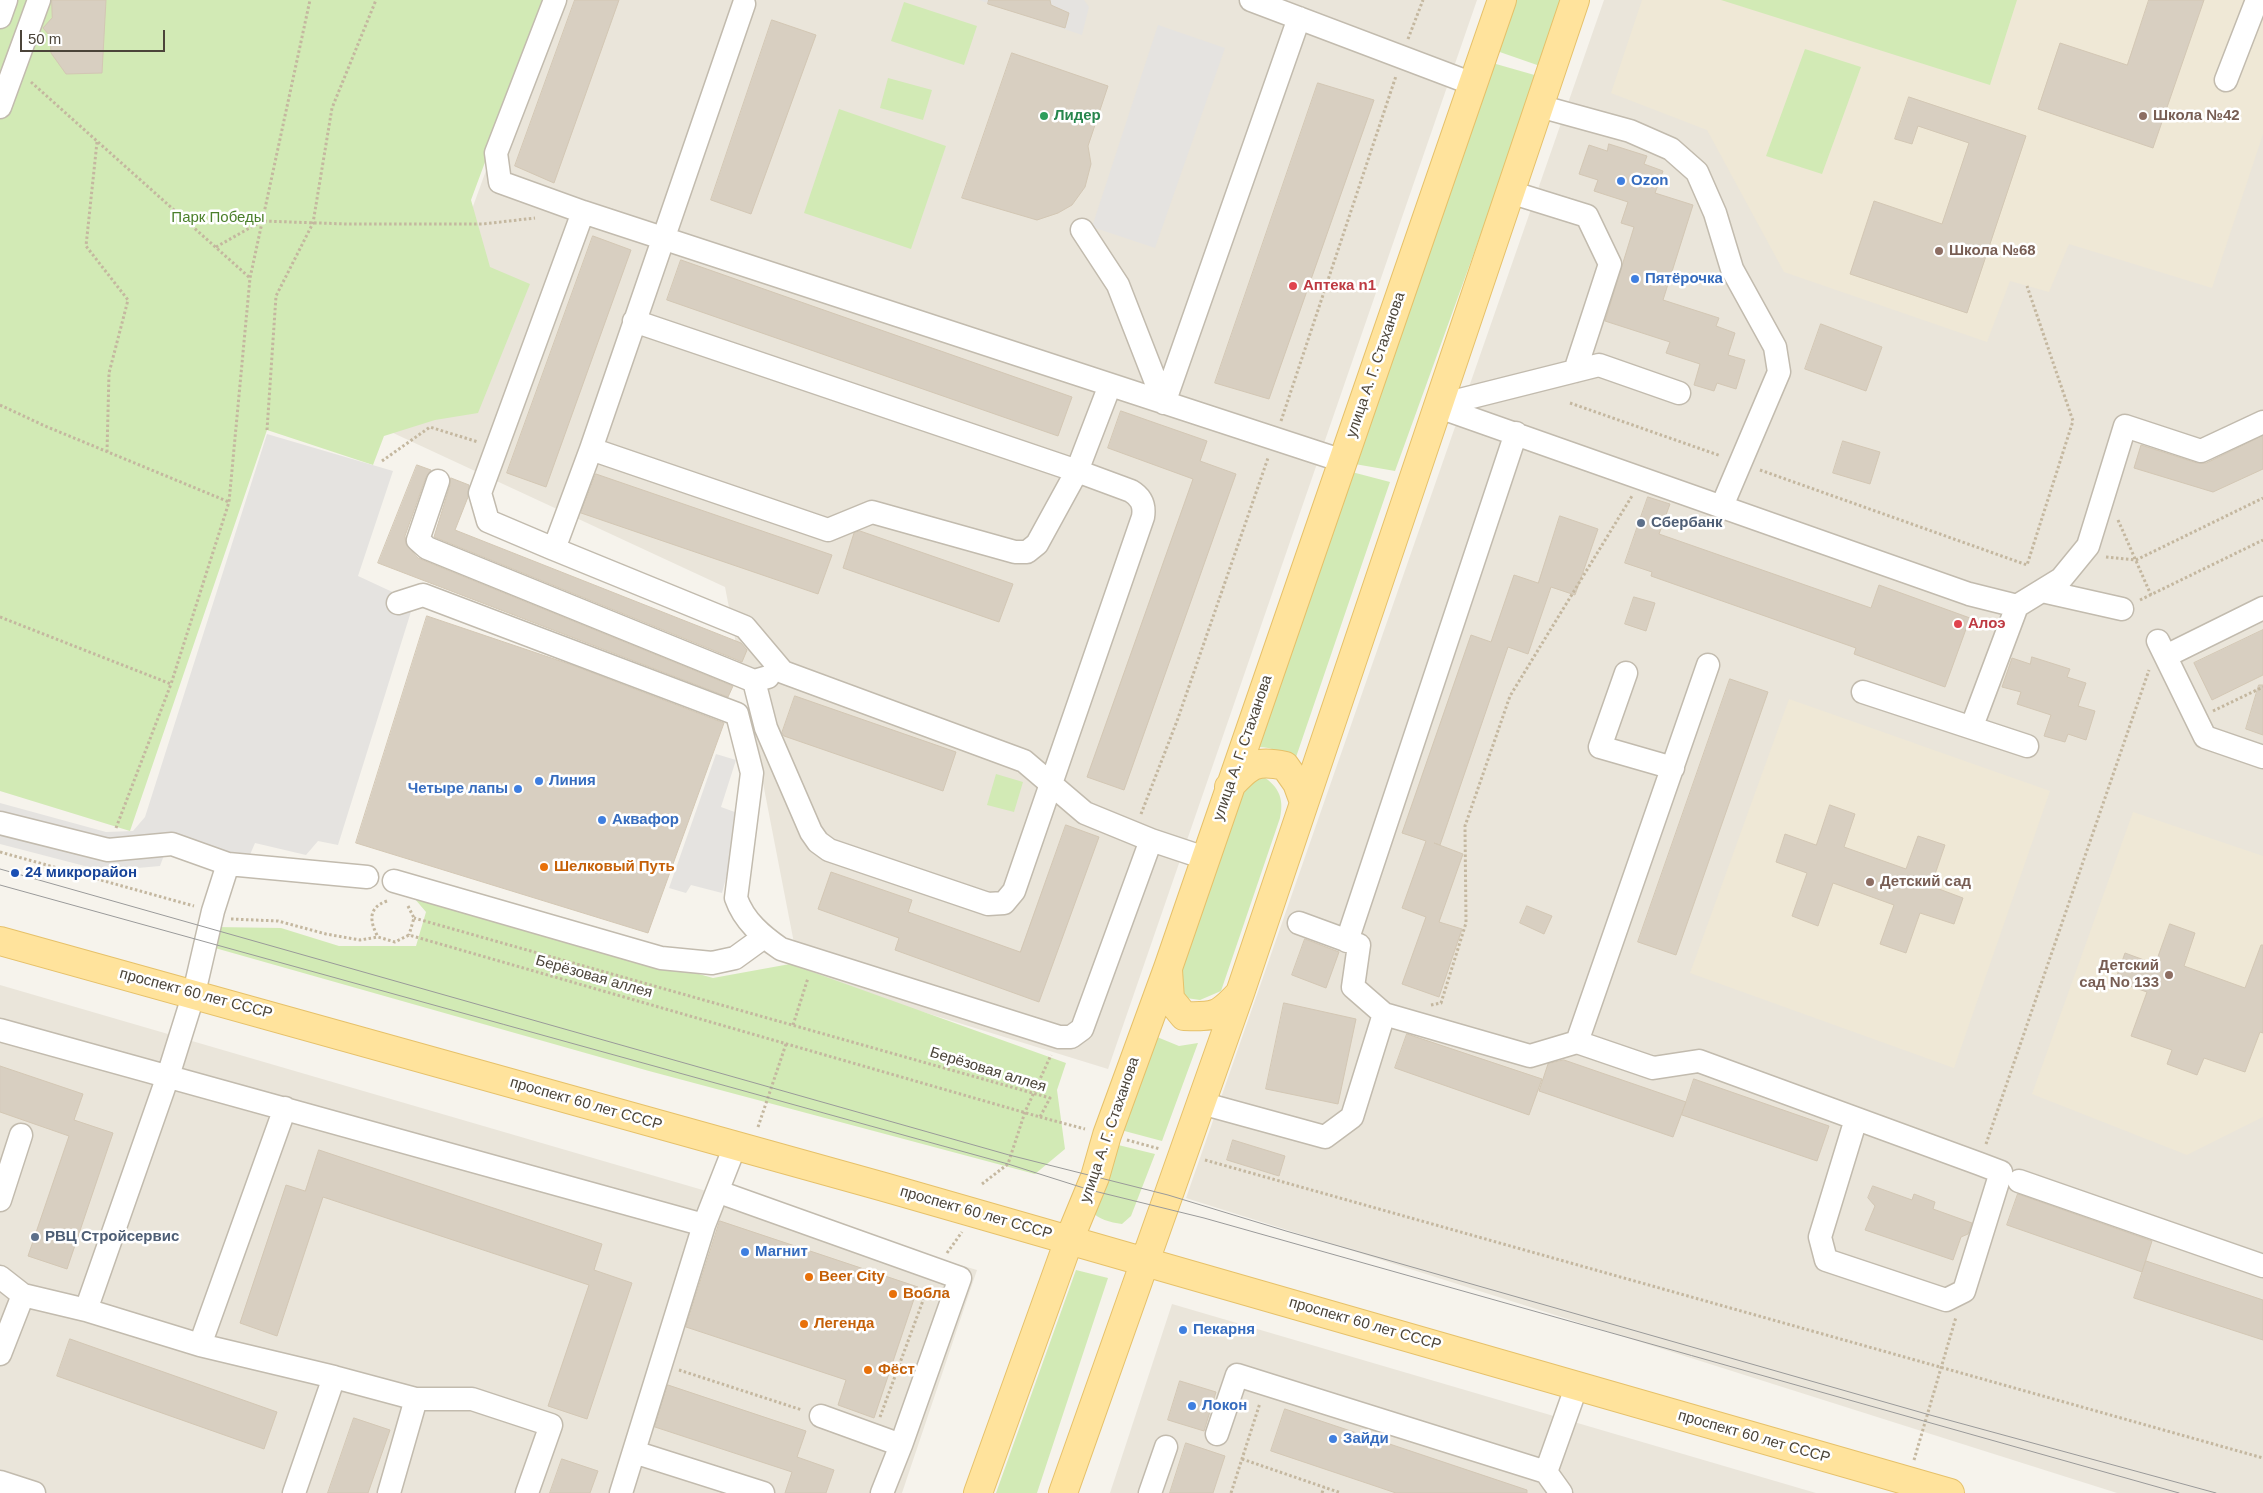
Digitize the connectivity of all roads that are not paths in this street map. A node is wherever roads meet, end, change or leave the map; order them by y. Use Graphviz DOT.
graph roads {
  1 [pos="6,0"];
  2 [pos="39,0"];
  3 [pos="555,0"];
  4 [pos="1251,0"];
  5 [pos="1502,0"];
  6 [pos="1575,0"];
  7 [pos="2257,0"];
  8 [pos="744,4"];
  9 [pos="0,18"];
  10 [pos="1299,18"];
  11 [pos="2226,80"];
  12 [pos="1473,84"];
  13 [pos="1539,106"];
  14 [pos="0,107"];
  15 [pos="1510,192"];
  16 [pos="583,212"];
  17 [pos="1082,230"];
  18 [pos="663,239"];
  19 [pos="634,321"];
  20 [pos="1575,371"];
  21 [pos="1110,385"];
  22 [pos="1679,393"];
  23 [pos="1164,403"];
  24 [pos="1436,406"];
  25 [pos="2263,422"];
  26 [pos="1516,433"];
  27 [pos="591,448"];
  28 [pos="1343,461"];
  29 [pos="1077,472"];
  30 [pos="438,481"];
  31 [pos="1722,506"];
  32 [pos="554,549"];
  33 [pos="2042,591"];
  34 [pos="398,603"];
  35 [pos="2017,606"];
  36 [pos="2263,608"];
  37 [pos="2122,609"];
  38 [pos="1708,665"];
  39 [pos="783,672"];
  40 [pos="1626,673"];
  41 [pos="754,681"];
  42 [pos="1863,692"];
  43 [pos="1972,726"];
  44 [pos="2027,746"];
  45 [pos="2263,757"];
  46 [pos="1673,768"];
  47 [pos="1050,783"];
  48 [pos="1228,787"];
  49 [pos="1304,802"];
  50 [pos="0,823"];
  51 [pos="1142,837"];
  52 [pos="1205,858"];
  53 [pos="228,864"];
  54 [pos="366,877"];
  55 [pos="394,890"];
  56 [pos="1300,923"];
  57 [pos="764,937"];
  58 [pos="1347,940"];
  59 [pos="0,941"];
  60 [pos="1168,968"];
  61 [pos="194,993"];
  62 [pos="1240,993"];
  63 [pos="1384,1014"];
  64 [pos="0,1030"];
  65 [pos="1577,1042"];
  66 [pos="168,1076"];
  67 [pos="1201,1103"];
  68 [pos="284,1108"];
  69 [pos="1856,1118"];
  70 [pos="21,1135"];
  71 [pos="736,1146"];
  72 [pos="2019,1181"];
  73 [pos="719,1192"];
  74 [pos="0,1200"];
  75 [pos="704,1225"];
  76 [pos="1069,1240"];
  77 [pos="1145,1261"];
  78 [pos="2263,1266"];
  79 [pos="0,1277"];
  80 [pos="22,1295"];
  81 [pos="86,1310"];
  82 [pos="200,1345"];
  83 [pos="0,1354"];
  84 [pos="334,1377"];
  85 [pos="1577,1386"];
  86 [pos="416,1399"];
  87 [pos="821,1416"];
  88 [pos="1217,1434"];
  89 [pos="901,1445"];
  90 [pos="1166,1447"];
  91 [pos="634,1452"];
  92 [pos="1546,1472"];
  93 [pos="0,1482"];
  94 [pos="34,1493"];
  95 [pos="294,1493"];
  96 [pos="389,1493"];
  97 [pos="527,1493"];
  98 [pos="621,1493"];
  99 [pos="763,1493"];
  100 [pos="882,1493"];
  101 [pos="978,1493"];
  102 [pos="1063,1493"];
  103 [pos="1150,1493"];
  104 [pos="1561,1493"];
  105 [pos="1950,1493"];
  1 -- 9 [label="street"];
  2 -- 14 [label="street"];
  3 -- 16 [label="street"];
  4 -- 10 [label="street"];
  5 -- 12 [label="main road, улица А. Г. Стаханова"];
  6 -- 13 [label="main road"];
  7 -- 11 [label="street"];
  8 -- 18 [label="street"];
  10 -- 12 [label="street"];
  10 -- 23 [label="street"];
  12 -- 28 [label="main road, улица А. Г. Стаханова"];
  13 -- 15 [label="main road"];
  13 -- 31 [label="street"];
  15 -- 20 [label="street"];
  15 -- 24 [label="main road"];
  16 -- 18 [label="street"];
  16 -- 32 [label="street"];
  17 -- 23 [label="street"];
  18 -- 19 [label="street"];
  18 -- 21 [label="street"];
  19 -- 27 [label="street"];
  19 -- 29 [label="street"];
  20 -- 22 [label="street"];
  20 -- 24 [label="street"];
  21 -- 23 [label="street"];
  21 -- 29 [label="street"];
  23 -- 28 [label="street"];
  24 -- 26 [label="street"];
  24 -- 49 [label="main road"];
  25 -- 33 [label="street"];
  26 -- 31 [label="street"];
  26 -- 58 [label="street"];
  27 -- 29 [label="street"];
  27 -- 32 [label="street"];
  28 -- 48 [label="main road, улица А. Г. Стаханова"];
  29 -- 47 [label="street"];
  30 -- 41 [label="street"];
  31 -- 35 [label="street"];
  32 -- 39 [label="street"];
  33 -- 35 [label="street"];
  33 -- 37 [label="street"];
  34 -- 57 [label="street"];
  35 -- 43 [label="street"];
  36 -- 45 [label="street"];
  38 -- 46 [label="street"];
  39 -- 41 [label="street"];
  39 -- 47 [label="street"];
  40 -- 46 [label="street"];
  41 -- 47 [label="street"];
  42 -- 43 [label="street"];
  43 -- 44 [label="street"];
  46 -- 65 [label="street"];
  47 -- 51 [label="street"];
  48 -- 49 [label="main road"];
  48 -- 52 [label="main road, улица А. Г. Стаханова"];
  49 -- 62 [label="main road"];
  50 -- 53 [label="street"];
  51 -- 52 [label="street"];
  51 -- 57 [label="street"];
  52 -- 60 [label="main road, улица А. Г. Стаханова"];
  53 -- 54 [label="street"];
  53 -- 61 [label="street"];
  55 -- 57 [label="street"];
  56 -- 58 [label="street"];
  58 -- 63 [label="street"];
  59 -- 61 [label="main road, проспект 60 лет СССР"];
  60 -- 62 [label="main road"];
  60 -- 76 [label="main road, улица А. Г. Стаханова"];
  61 -- 66 [label="street"];
  61 -- 71 [label="main road, проспект 60 лет СССР"];
  62 -- 67 [label="main road"];
  63 -- 65 [label="street"];
  63 -- 67 [label="street"];
  64 -- 66 [label="street"];
  65 -- 69 [label="street"];
  66 -- 68 [label="street"];
  66 -- 81 [label="street"];
  67 -- 77 [label="main road"];
  68 -- 75 [label="street"];
  68 -- 82 [label="street"];
  69 -- 69 [label="street"];
  70 -- 74 [label="street"];
  71 -- 73 [label="street"];
  71 -- 76 [label="main road, проспект 60 лет СССР"];
  72 -- 78 [label="street"];
  73 -- 75 [label="street"];
  73 -- 89 [label="street"];
  75 -- 91 [label="street"];
  76 -- 77 [label="main road, проспект 60 лет СССР"];
  76 -- 101 [label="main road, улица А. Г. Стаханова"];
  77 -- 85 [label="main road, проспект 60 лет СССР"];
  77 -- 102 [label="main road"];
  79 -- 80 [label="street"];
  80 -- 81 [label="street"];
  80 -- 83 [label="street"];
  81 -- 82 [label="street"];
  82 -- 84 [label="street"];
  84 -- 86 [label="street"];
  84 -- 95 [label="street"];
  85 -- 92 [label="street"];
  85 -- 105 [label="main road, проспект 60 лет СССР"];
  86 -- 96 [label="street"];
  86 -- 97 [label="street"];
  87 -- 89 [label="street"];
  88 -- 92 [label="street"];
  89 -- 100 [label="street"];
  90 -- 103 [label="street"];
  91 -- 98 [label="street"];
  91 -- 99 [label="street"];
  92 -- 104 [label="street"];
  93 -- 94 [label="street"];
}
